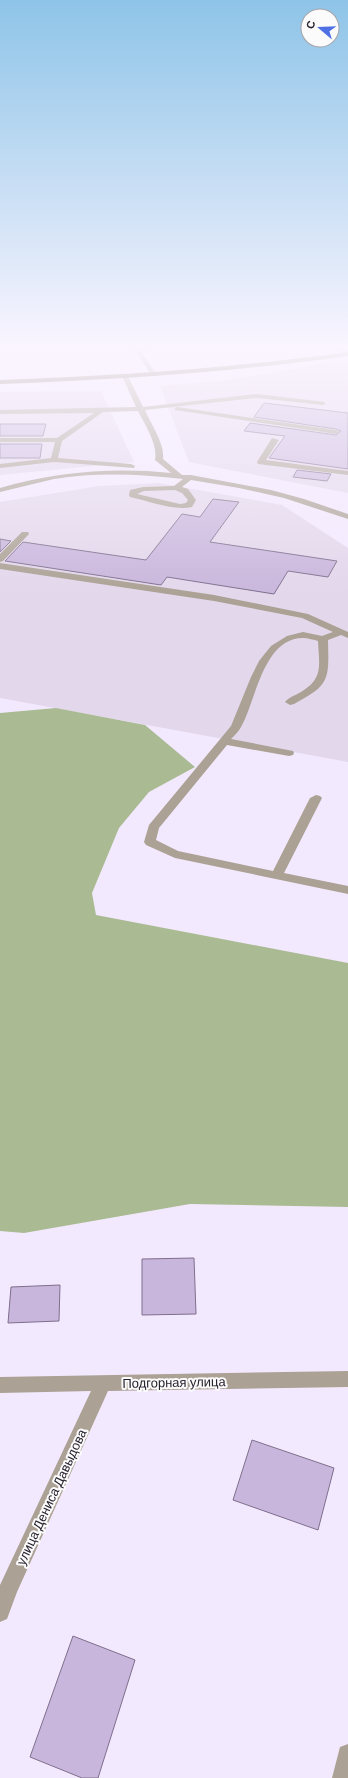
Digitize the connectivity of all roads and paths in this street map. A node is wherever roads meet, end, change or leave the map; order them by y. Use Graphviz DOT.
graph roads {
  1 [pos="74,430"];
  2 [pos="150,430"];
  3 [pos="322,430"];
  4 [pos="336,432"];
  5 [pos="0,440"];
  6 [pos="59,440"];
  7 [pos="275,440"];
  8 [pos="54,460"];
  9 [pos="0,466"];
  10 [pos="149,466"];
  11 [pos="348,473"];
  12 [pos="179,476"];
  13 [pos="191,477"];
  14 [pos="176,488"];
  15 [pos="0,490"];
  16 [pos="348,518"];
  17 [pos="25,534"];
  18 [pos="0,559"];
  19 [pos="0,566"];
  20 [pos="344,634"];
  21 [pos="323,639"];
  22 [pos="290,702"];
  23 [pos="224,741"];
  24 [pos="289,753"];
  25 [pos="316,798"];
  26 [pos="277,875"];
  27 [pos="348,890"];
  28 [pos="348,1379"];
  29 [pos="103,1384"];
  30 [pos="0,1385"];
  31 [pos="0,1612"];
  32 [pos="348,1754"];
  33 [pos="343,1778"];
  1 -- 6 [label="street"];
  2 -- 10 [label="street"];
  3 -- 4 [label="street"];
  5 -- 6 [label="street"];
  6 -- 8 [label="street"];
  7 -- 11 [label="street"];
  8 -- 9 [label="street"];
  8 -- 10 [label="street"];
  10 -- 12 [label="street"];
  10 -- 12 [label="street"];
  10 -- 15 [label="street"];
  12 -- 13 [label="street"];
  13 -- 14 [label="street"];
  13 -- 16 [label="street"];
  14 -- 14 [label="street"];
  17 -- 18 [label="street"];
  19 -- 20 [label="street"];
  20 -- 21 [label="street"];
  21 -- 22 [label="street"];
  21 -- 23 [label="street"];
  23 -- 24 [label="street"];
  23 -- 26 [label="street"];
  25 -- 26 [label="street"];
  26 -- 27 [label="street"];
  28 -- 29 [label="street, Подгорная улица"];
  29 -- 30 [label="street, Подгорная улица"];
  29 -- 31 [label="street, улица Дениса Давыдова"];
  32 -- 33 [label="street"];
}
